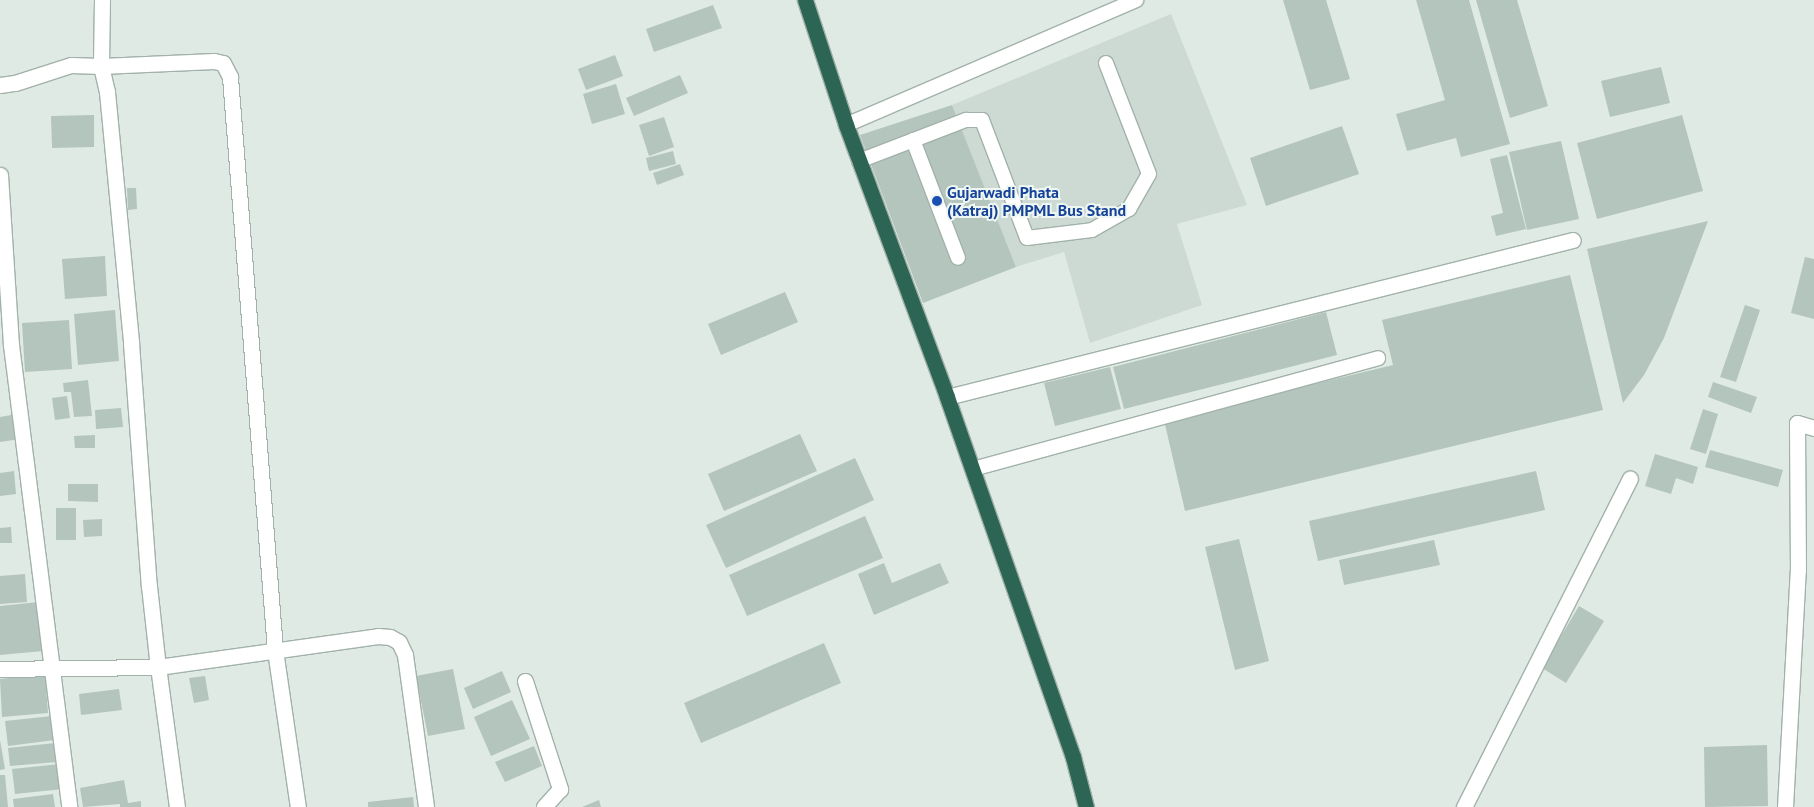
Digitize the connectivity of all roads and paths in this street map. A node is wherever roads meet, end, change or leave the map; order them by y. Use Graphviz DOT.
graph roads {
  1 [pos="102,0"];
  2 [pos="805,0"];
  3 [pos="1136,0"];
  4 [pos="1106,63"];
  5 [pos="101,66"];
  6 [pos="0,85"];
  7 [pos="846,125"];
  8 [pos="913,140"];
  9 [pos="859,161"];
  10 [pos="0,176"];
  11 [pos="1573,240"];
  12 [pos="958,258"];
  13 [pos="1378,358"];
  14 [pos="947,397"];
  15 [pos="1814,428"];
  16 [pos="973,469"];
  17 [pos="1630,479"];
  18 [pos="275,650"];
  19 [pos="158,667"];
  20 [pos="51,668"];
  21 [pos="0,669"];
  22 [pos="525,681"];
  23 [pos="69,807"];
  24 [pos="177,807"];
  25 [pos="298,807"];
  26 [pos="426,807"];
  27 [pos="544,807"];
  28 [pos="1086,807"];
  29 [pos="1464,807"];
  30 [pos="1785,807"];
  1 -- 5 [label="street"];
  2 -- 7 [label="highway"];
  3 -- 7 [label="lane"];
  4 -- 8 [label="lane"];
  5 -- 6 [label="street"];
  5 -- 18 [label="street"];
  5 -- 19 [label="street"];
  7 -- 9 [label="highway"];
  8 -- 9 [label="lane"];
  8 -- 12 [label="lane"];
  9 -- 14 [label="highway"];
  10 -- 20 [label="street"];
  11 -- 14 [label="street"];
  13 -- 16 [label="lane"];
  14 -- 16 [label="highway"];
  15 -- 30 [label="street"];
  16 -- 28 [label="highway"];
  17 -- 29 [label="street"];
  18 -- 19 [label="street"];
  18 -- 25 [label="street"];
  18 -- 26 [label="street"];
  19 -- 20 [label="street"];
  19 -- 24 [label="street"];
  20 -- 21 [label="street"];
  20 -- 23 [label="street"];
  22 -- 27 [label="street"];
}
